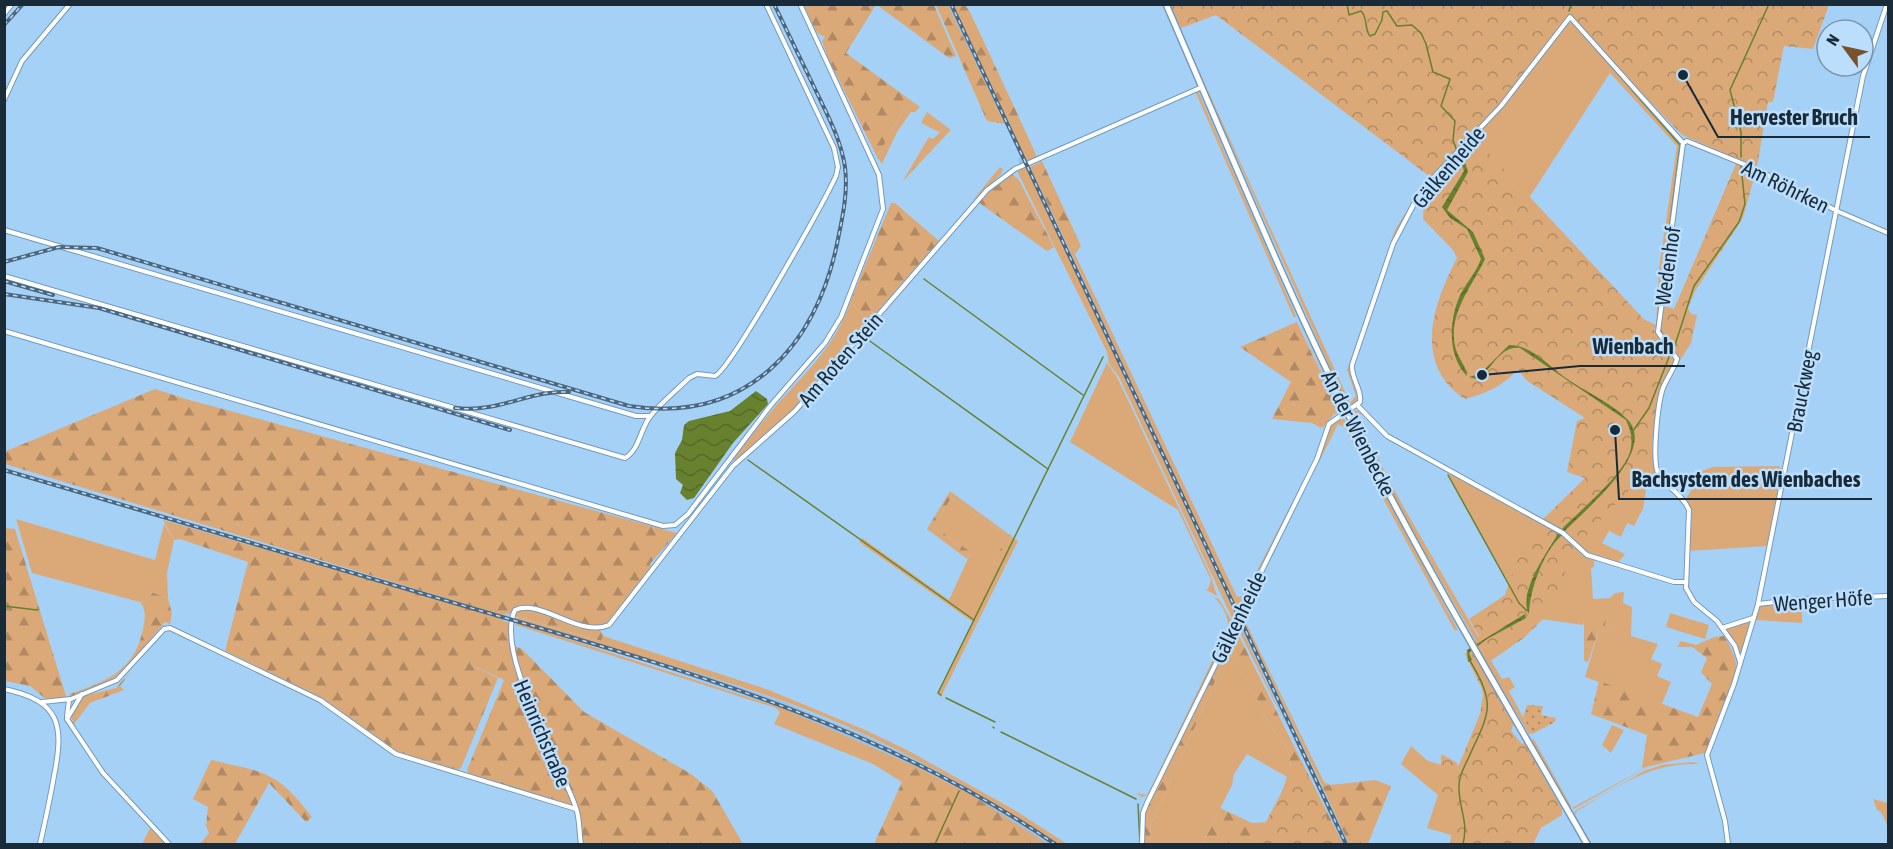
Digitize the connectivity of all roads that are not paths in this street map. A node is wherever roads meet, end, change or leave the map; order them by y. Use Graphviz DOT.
graph roads {
  1 [pos="12,4"];
  2 [pos="70,4"];
  3 [pos="766,4"];
  4 [pos="800,4"];
  5 [pos="1166,4"];
  6 [pos="1887,4"];
  7 [pos="4,14"];
  8 [pos="1202,87"];
  9 [pos="4,100"];
  10 [pos="1683,143"];
  11 [pos="1837,211"];
  12 [pos="4,230"];
  13 [pos="1888,233"];
  14 [pos="4,276"];
  15 [pos="4,331"];
  16 [pos="1358,406"];
  17 [pos="1347,412"];
  18 [pos="636,416"];
  19 [pos="650,416"];
  20 [pos="642,429"];
  21 [pos="1685,582"];
  22 [pos="1888,596"];
  23 [pos="1758,604"];
  24 [pos="1754,618"];
  25 [pos="513,620"];
  26 [pos="1722,628"];
  27 [pos="1740,662"];
  28 [pos="4,689"];
  29 [pos="82,694"];
  30 [pos="69,699"];
  31 [pos="42,702"];
  32 [pos="55,717"];
  33 [pos="67,720"];
  34 [pos="576,809"];
  35 [pos="40,844"];
  36 [pos="169,844"];
  37 [pos="581,844"];
  38 [pos="1142,844"];
  39 [pos="1587,844"];
  40 [pos="1728,844"];
  1 -- 7 [label="street"];
  2 -- 9 [label="street"];
  3 -- 19 [label="street"];
  4 -- 15 [label="street"];
  5 -- 8 [label="street, An der Wienbecke"];
  6 -- 11 [label="street, Brauckweg"];
  8 -- 17 [label="street, An der Wienbecke"];
  8 -- 25 [label="street, Am Roten Stein"];
  10 -- 11 [label="street, Am Röhrken"];
  10 -- 16 [label="street, Gälkenheide"];
  10 -- 21 [label="street, Wedenhof"];
  11 -- 13 [label="street, Am Röhrken"];
  11 -- 23 [label="street, Brauckweg"];
  12 -- 18 [label="street"];
  14 -- 20 [label="street"];
  16 -- 17 [label="street, Gälkenheide"];
  16 -- 21 [label="street"];
  17 -- 38 [label="street, Gälkenheide"];
  17 -- 39 [label="street, An der Wienbecke"];
  18 -- 19 [label="street"];
  18 -- 20 [label="street"];
  19 -- 20 [label="street"];
  21 -- 26 [label="street"];
  22 -- 23 [label="street, Wenger Höfe"];
  23 -- 24 [label="street, Brauckweg"];
  24 -- 26 [label="street"];
  24 -- 27 [label="street, Brauckweg"];
  25 -- 34 [label="street, Heinrichstraße"];
  26 -- 27 [label="street"];
  27 -- 40 [label="street, Brauckweg"];
  28 -- 31 [label="street"];
  29 -- 30 [label="street"];
  29 -- 33 [label="street"];
  29 -- 34 [label="street"];
  30 -- 31 [label="street"];
  30 -- 33 [label="street"];
  31 -- 32 [label="street"];
  32 -- 33 [label="street"];
  32 -- 35 [label="street"];
  33 -- 36 [label="street"];
  34 -- 37 [label="street, Heinrichstraße"];
}
